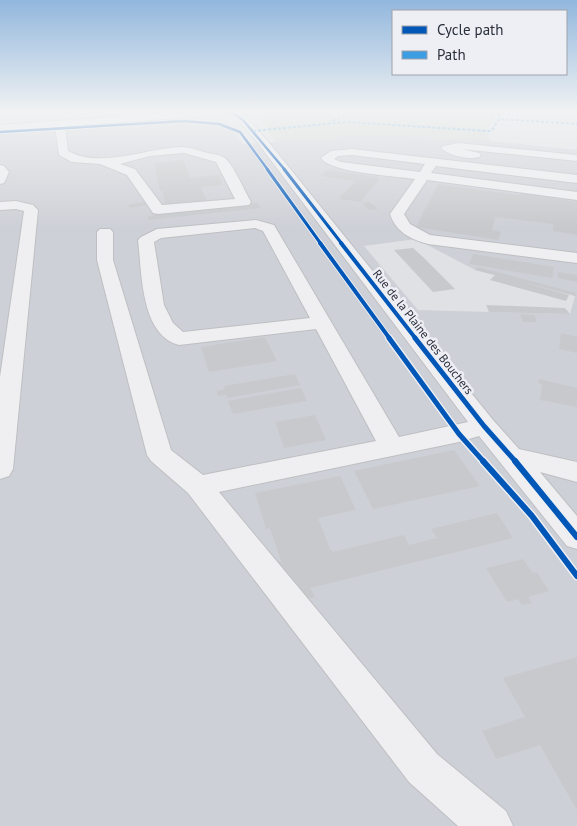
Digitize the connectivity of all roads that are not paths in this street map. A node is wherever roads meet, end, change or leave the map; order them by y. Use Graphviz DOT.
graph roads {
  1 [pos="63,151"];
  2 [pos="178,151"];
  3 [pos="186,151"];
  4 [pos="268,151"];
  5 [pos="452,151"];
  6 [pos="504,151"];
  7 [pos="577,158"];
  8 [pos="102,161"];
  9 [pos="433,162"];
  10 [pos="577,166"];
  11 [pos="0,169"];
  12 [pos="424,176"];
  13 [pos="577,179"];
  14 [pos="0,180"];
  15 [pos="577,196"];
  16 [pos="0,206"];
  17 [pos="30,216"];
  18 [pos="0,218"];
  19 [pos="105,232"];
  20 [pos="577,258"];
  21 [pos="322,322"];
  22 [pos="7,357"];
  23 [pos="484,426"];
  24 [pos="392,447"];
  25 [pos="511,456"];
  26 [pos="0,469"];
  27 [pos="577,472"];
  28 [pos="198,486"];
  29 [pos="577,537"];
  30 [pos="491,826"];
  1 -- 8 [label="street"];
  2 -- 8 [label="street"];
  3 -- 8 [label="street"];
  4 -- 23 [label="street, Rue de la Plaine des Bouchers"];
  5 -- 10 [label="street"];
  6 -- 7 [label="street"];
  9 -- 12 [label="street"];
  9 -- 12 [label="street"];
  9 -- 13 [label="street"];
  11 -- 14 [label="street"];
  12 -- 15 [label="street"];
  12 -- 20 [label="street"];
  16 -- 17 [label="street"];
  17 -- 18 [label="street"];
  17 -- 22 [label="street"];
  19 -- 28 [label="street"];
  21 -- 21 [label="street"];
  21 -- 24 [label="street"];
  22 -- 26 [label="street"];
  23 -- 24 [label="street"];
  23 -- 25 [label="street, Rue de la Plaine des Bouchers"];
  24 -- 28 [label="street"];
  25 -- 27 [label="street"];
  25 -- 29 [label="street, Rue de la Plaine des Bouchers"];
  28 -- 30 [label="street"];
}
